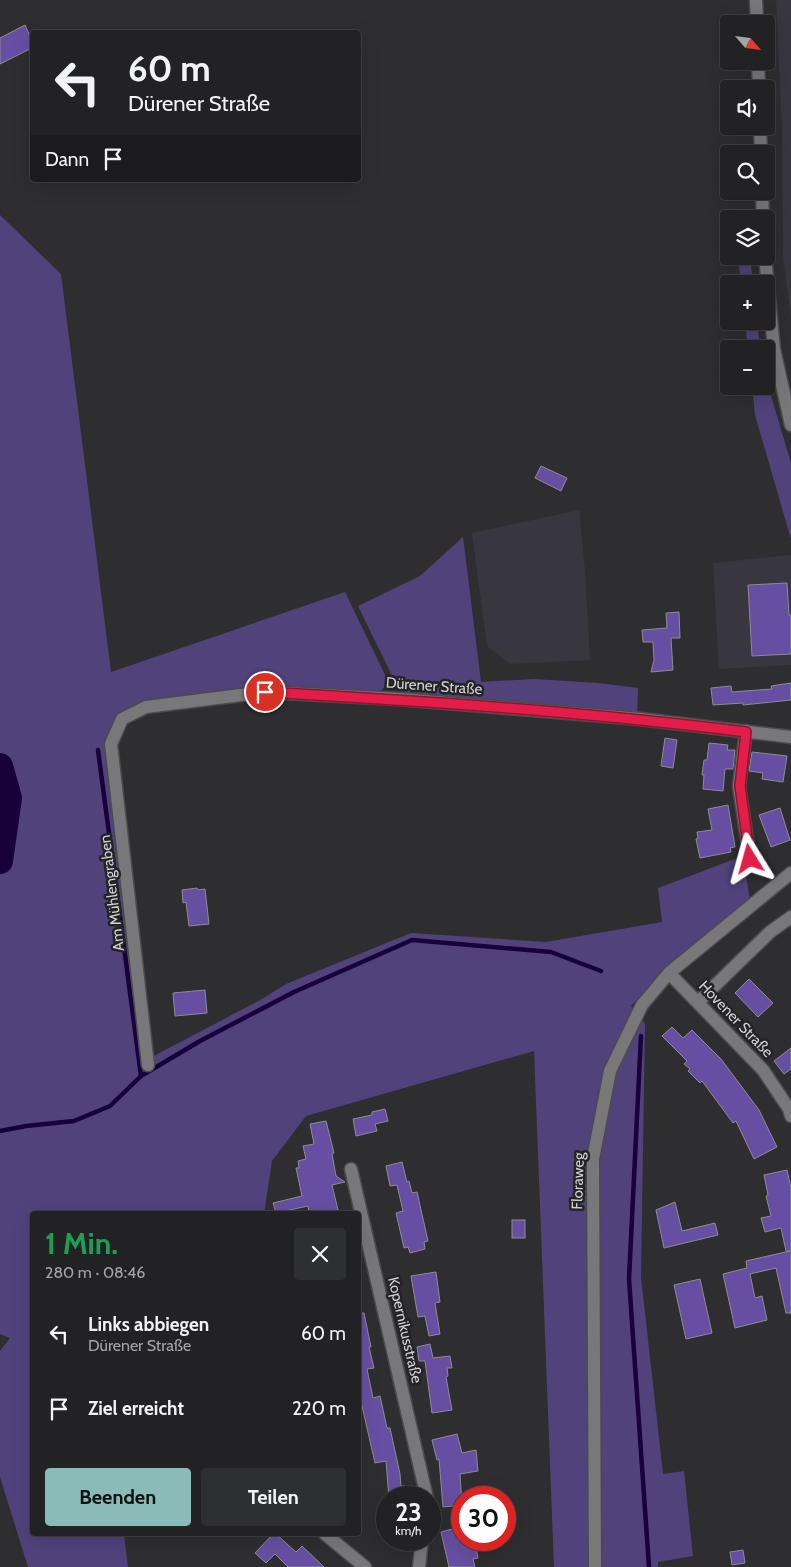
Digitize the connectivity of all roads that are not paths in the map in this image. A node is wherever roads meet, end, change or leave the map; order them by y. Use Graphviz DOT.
graph roads {
  1 [pos="756,0"];
  2 [pos="757,15"];
  3 [pos="766,265"];
  4 [pos="791,425"];
  5 [pos="122,719"];
  6 [pos="746,732"];
  7 [pos="791,737"];
  8 [pos="750,859"];
  9 [pos="791,873"];
  10 [pos="791,917"];
  11 [pos="669,973"];
  12 [pos="698,1002"];
  13 [pos="148,1065"];
  14 [pos="791,1116"];
  15 [pos="351,1169"];
  16 [pos="361,1211"];
  17 [pos="361,1212"];
  18 [pos="424,1486"];
  19 [pos="328,1536"];
  20 [pos="421,1551"];
  21 [pos="365,1567"];
  22 [pos="419,1567"];
  23 [pos="595,1567"];
  1 -- 2 [label="street"];
  3 -- 4 [label="street"];
  5 -- 6 [label="street, Dürener Straße"];
  5 -- 13 [label="street, Am Mühlengraben"];
  6 -- 7 [label="street, Dürener Straße"];
  6 -- 8 [label="street"];
  9 -- 11 [label="street, Floraweg"];
  10 -- 12 [label="street"];
  11 -- 12 [label="street, Hovener Straße"];
  11 -- 23 [label="street, Floraweg"];
  12 -- 14 [label="street, Hovener Straße"];
  15 -- 16 [label="street, Kopernikusstraße"];
  17 -- 18 [label="street, Kopernikusstraße"];
  19 -- 21 [label="street"];
  20 -- 22 [label="street"];
}
